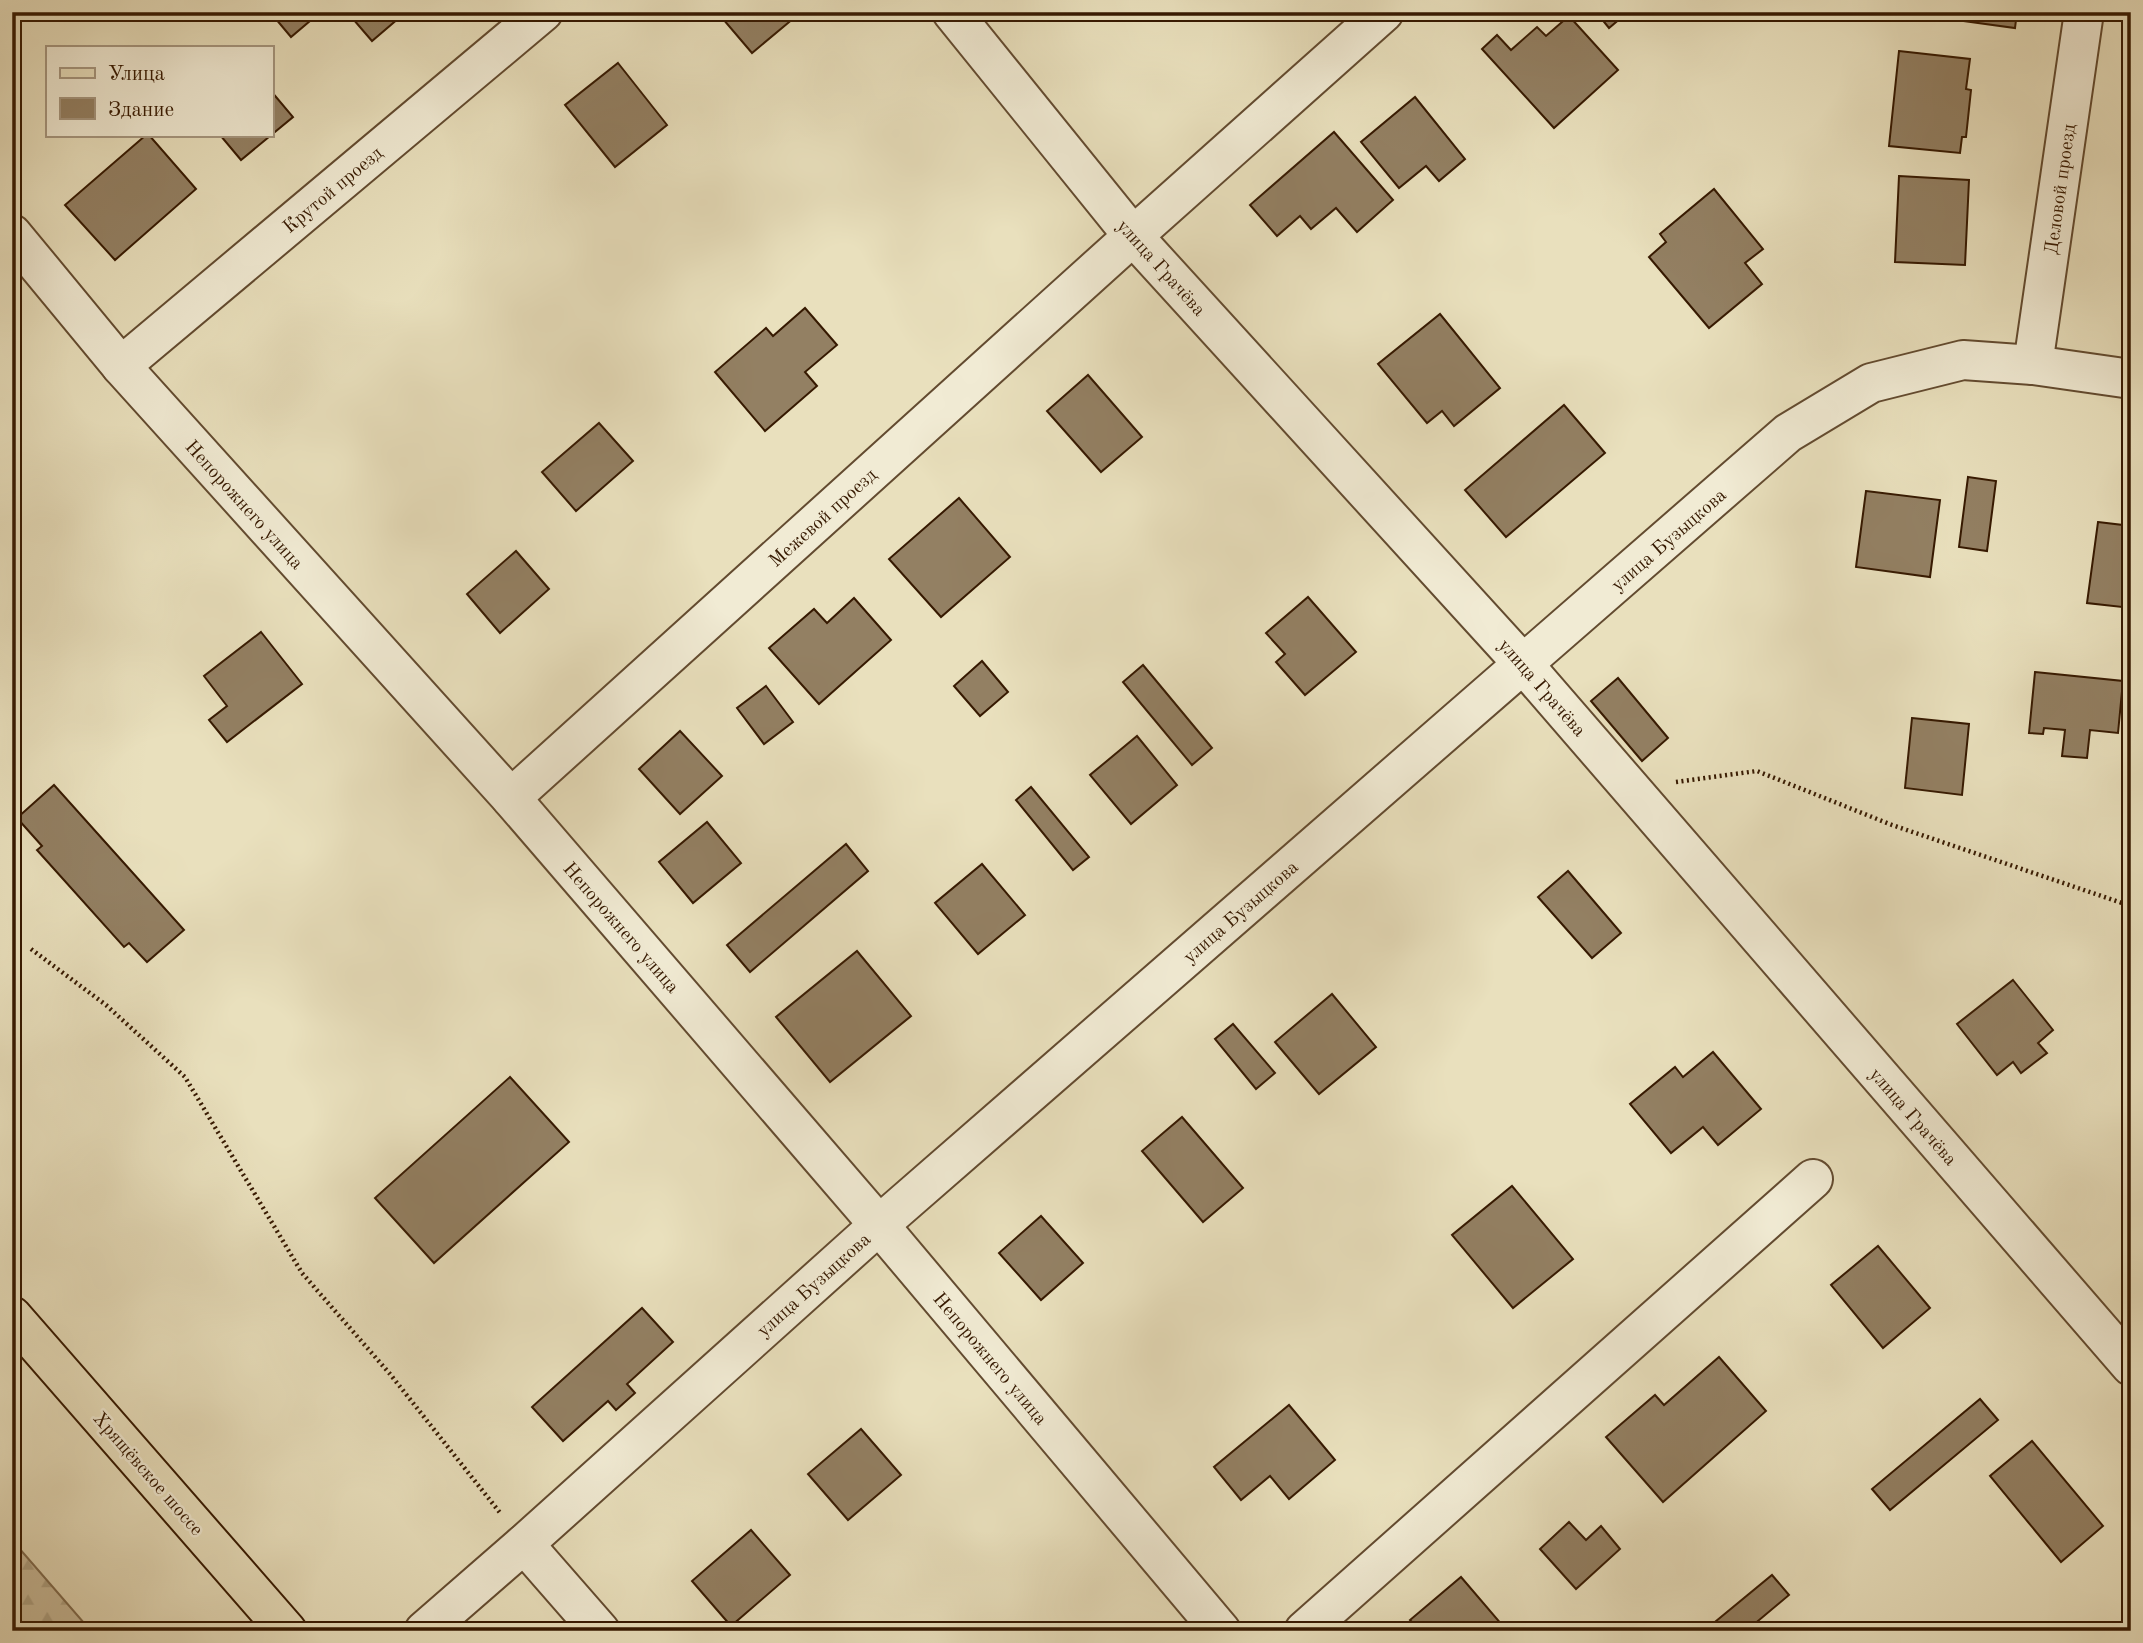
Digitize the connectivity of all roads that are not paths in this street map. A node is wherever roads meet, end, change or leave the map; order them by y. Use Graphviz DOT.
graph roads {
  1 [pos="542,12"];
  2 [pos="952,12"];
  3 [pos="1384,12"];
  4 [pos="2084,12"];
  5 [pos="12,234"];
  6 [pos="1133,236"];
  7 [pos="2033,365"];
  8 [pos="121,366"];
  9 [pos="2131,379"];
  10 [pos="1524,665"];
  11 [pos="511,798"];
  12 [pos="1813,1179"];
  13 [pos="879,1225"];
  14 [pos="12,1316"];
  15 [pos="2131,1366"];
  16 [pos="524,1544"];
  17 [pos="287,1631"];
  18 [pos="424,1631"];
  19 [pos="600,1631"];
  20 [pos="1221,1631"];
  21 [pos="1304,1631"];
  1 -- 8 [label="street, Крутой проезд"];
  2 -- 6 [label="street, улица Грачёва"];
  3 -- 6 [label="street, Межевой проезд"];
  4 -- 7 [label="street, Деловой проезд"];
  5 -- 8 [label="street, Непорожнего улица"];
  6 -- 10 [label="street, улица Грачёва"];
  6 -- 11 [label="street, Межевой проезд"];
  7 -- 9 [label="street, улица Бузыцкова"];
  7 -- 10 [label="street, улица Бузыцкова"];
  8 -- 11 [label="street, Непорожнего улица"];
  10 -- 13 [label="street, улица Бузыцкова"];
  10 -- 15 [label="street, улица Грачёва"];
  11 -- 13 [label="street, Непорожнего улица"];
  12 -- 21 [label="street"];
  13 -- 16 [label="street, улица Бузыцкова"];
  13 -- 20 [label="street, Непорожнего улица"];
  14 -- 17 [label="main road, Хрящёвское шоссе"];
  16 -- 18 [label="street, улица Бузыцкова"];
  16 -- 19 [label="street"];
}
